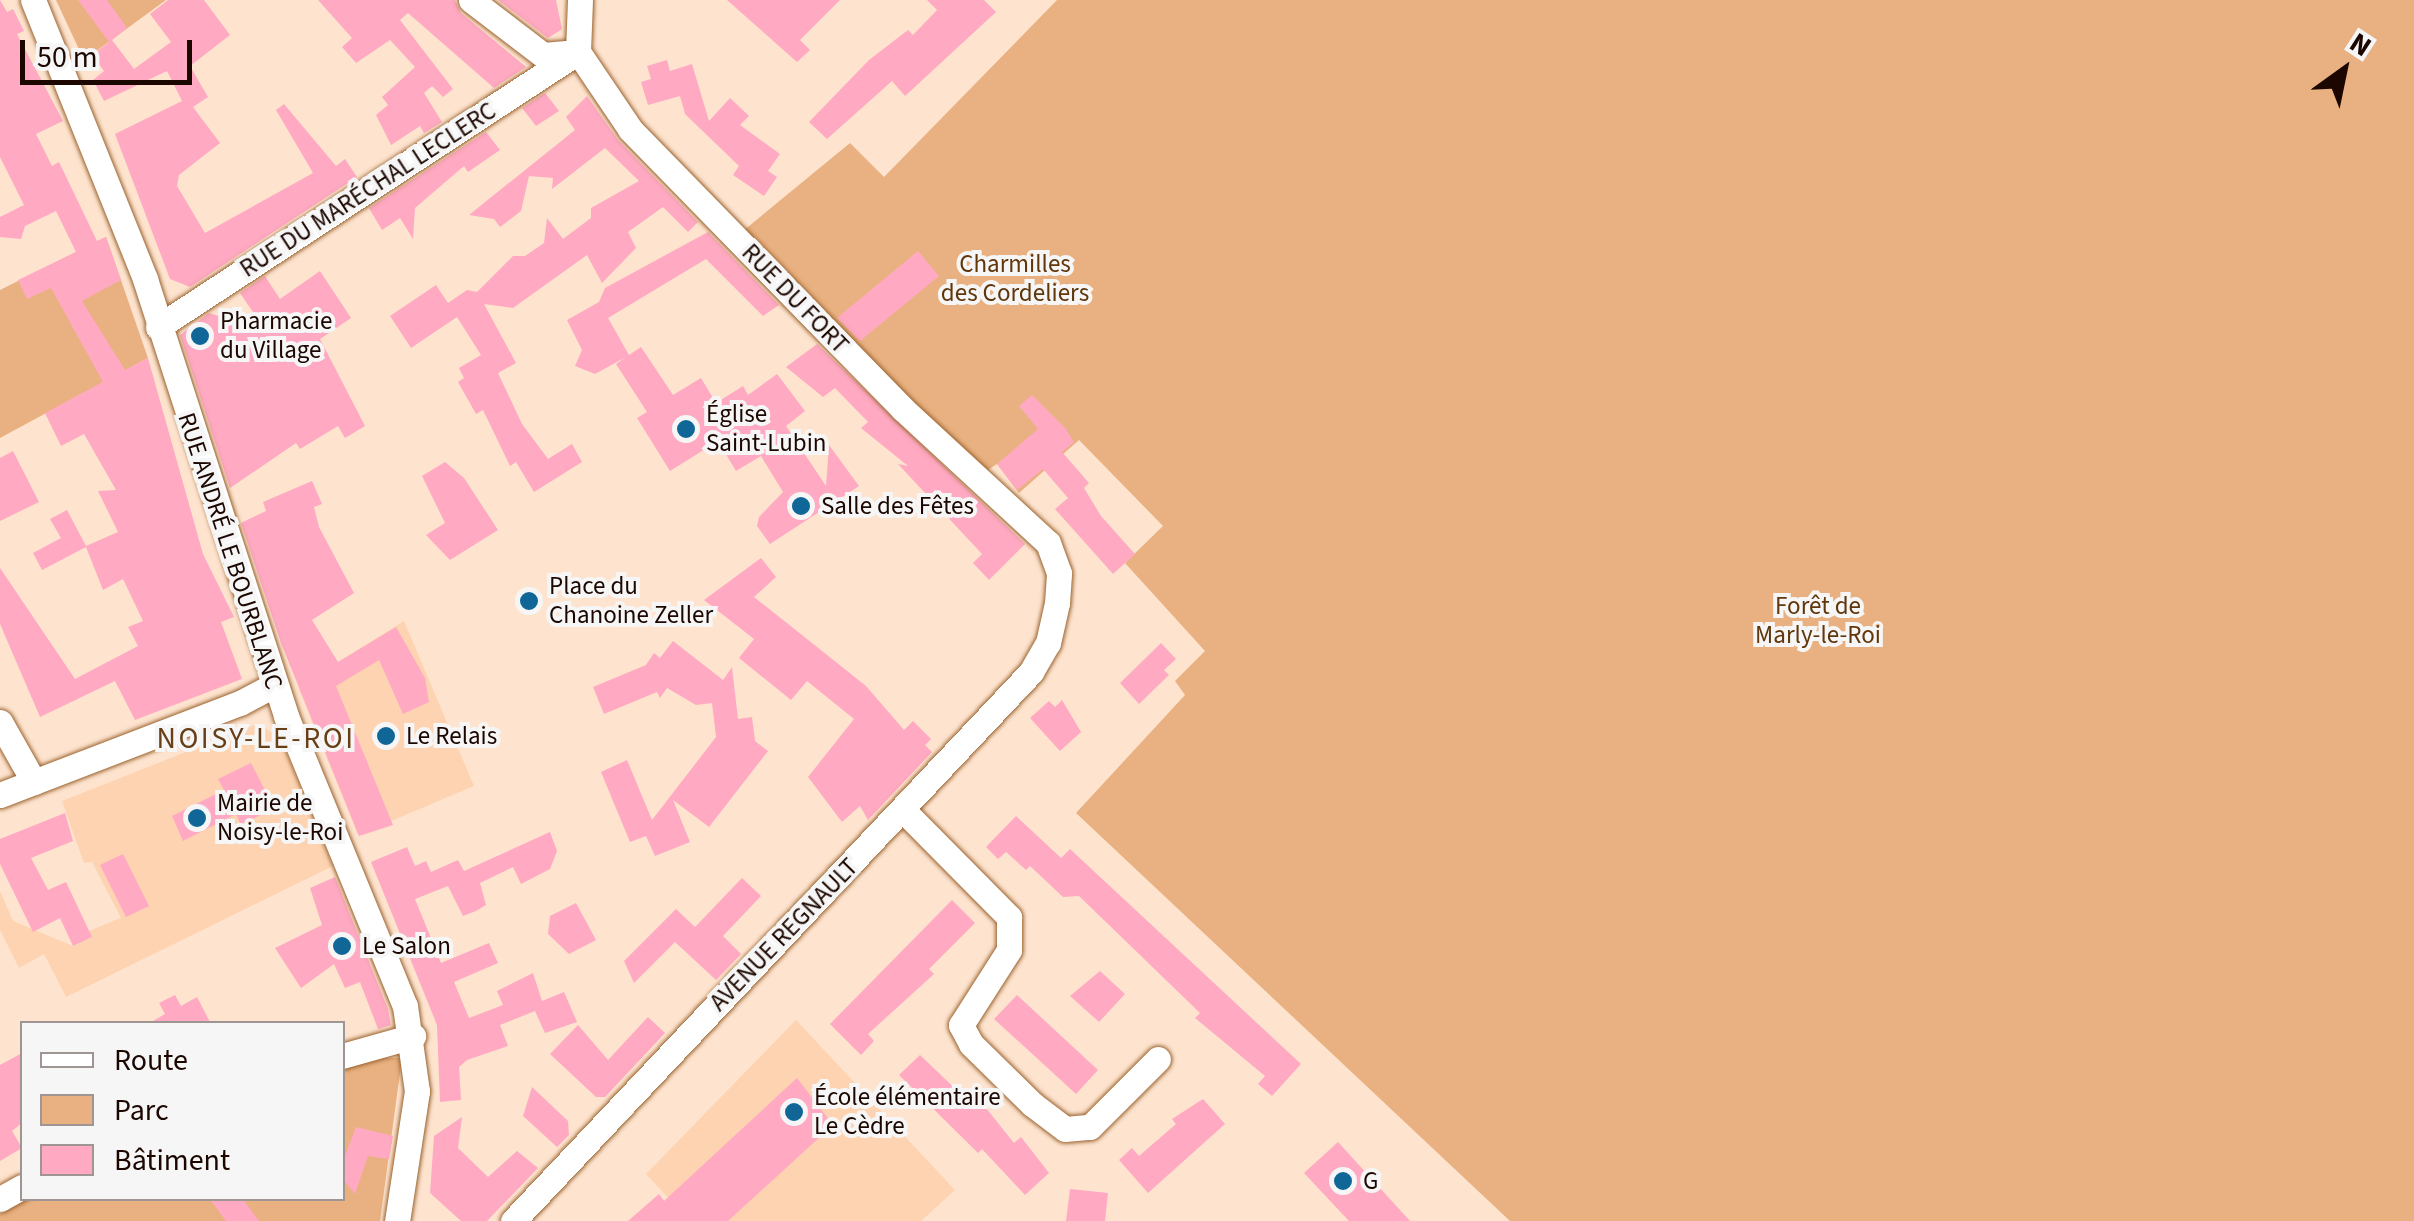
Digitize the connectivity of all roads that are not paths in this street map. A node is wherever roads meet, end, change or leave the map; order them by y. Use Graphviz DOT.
graph roads {
  1 [pos="33,0"];
  2 [pos="471,0"];
  3 [pos="580,0"];
  4 [pos="578,52"];
  5 [pos="158,327"];
  6 [pos="1048,644"];
  7 [pos="275,684"];
  8 [pos="0,722"];
  9 [pos="34,782"];
  10 [pos="0,795"];
  11 [pos="902,810"];
  12 [pos="413,1036"];
  13 [pos="345,1055"];
  14 [pos="1158,1059"];
  15 [pos="398,1221"];
  16 [pos="513,1221"];
  1 -- 5 [label="street, RUE ANDRÉ LE BOURBLANC"];
  2 -- 4 [label="street"];
  3 -- 4 [label="street"];
  4 -- 5 [label="street, RUE DU MARÉCHAL LECLERC"];
  4 -- 6 [label="street, RUE DU FORT"];
  5 -- 7 [label="street, RUE ANDRÉ LE BOURBLANC"];
  6 -- 11 [label="street, AVENUE REGNAULT"];
  7 -- 9 [label="street"];
  7 -- 12 [label="street, RUE ANDRÉ LE BOURBLANC"];
  8 -- 9 [label="street"];
  9 -- 10 [label="street"];
  11 -- 14 [label="street"];
  11 -- 16 [label="street, AVENUE REGNAULT"];
  12 -- 13 [label="street"];
  12 -- 15 [label="street, RUE ANDRÉ LE BOURBLANC"];
}
